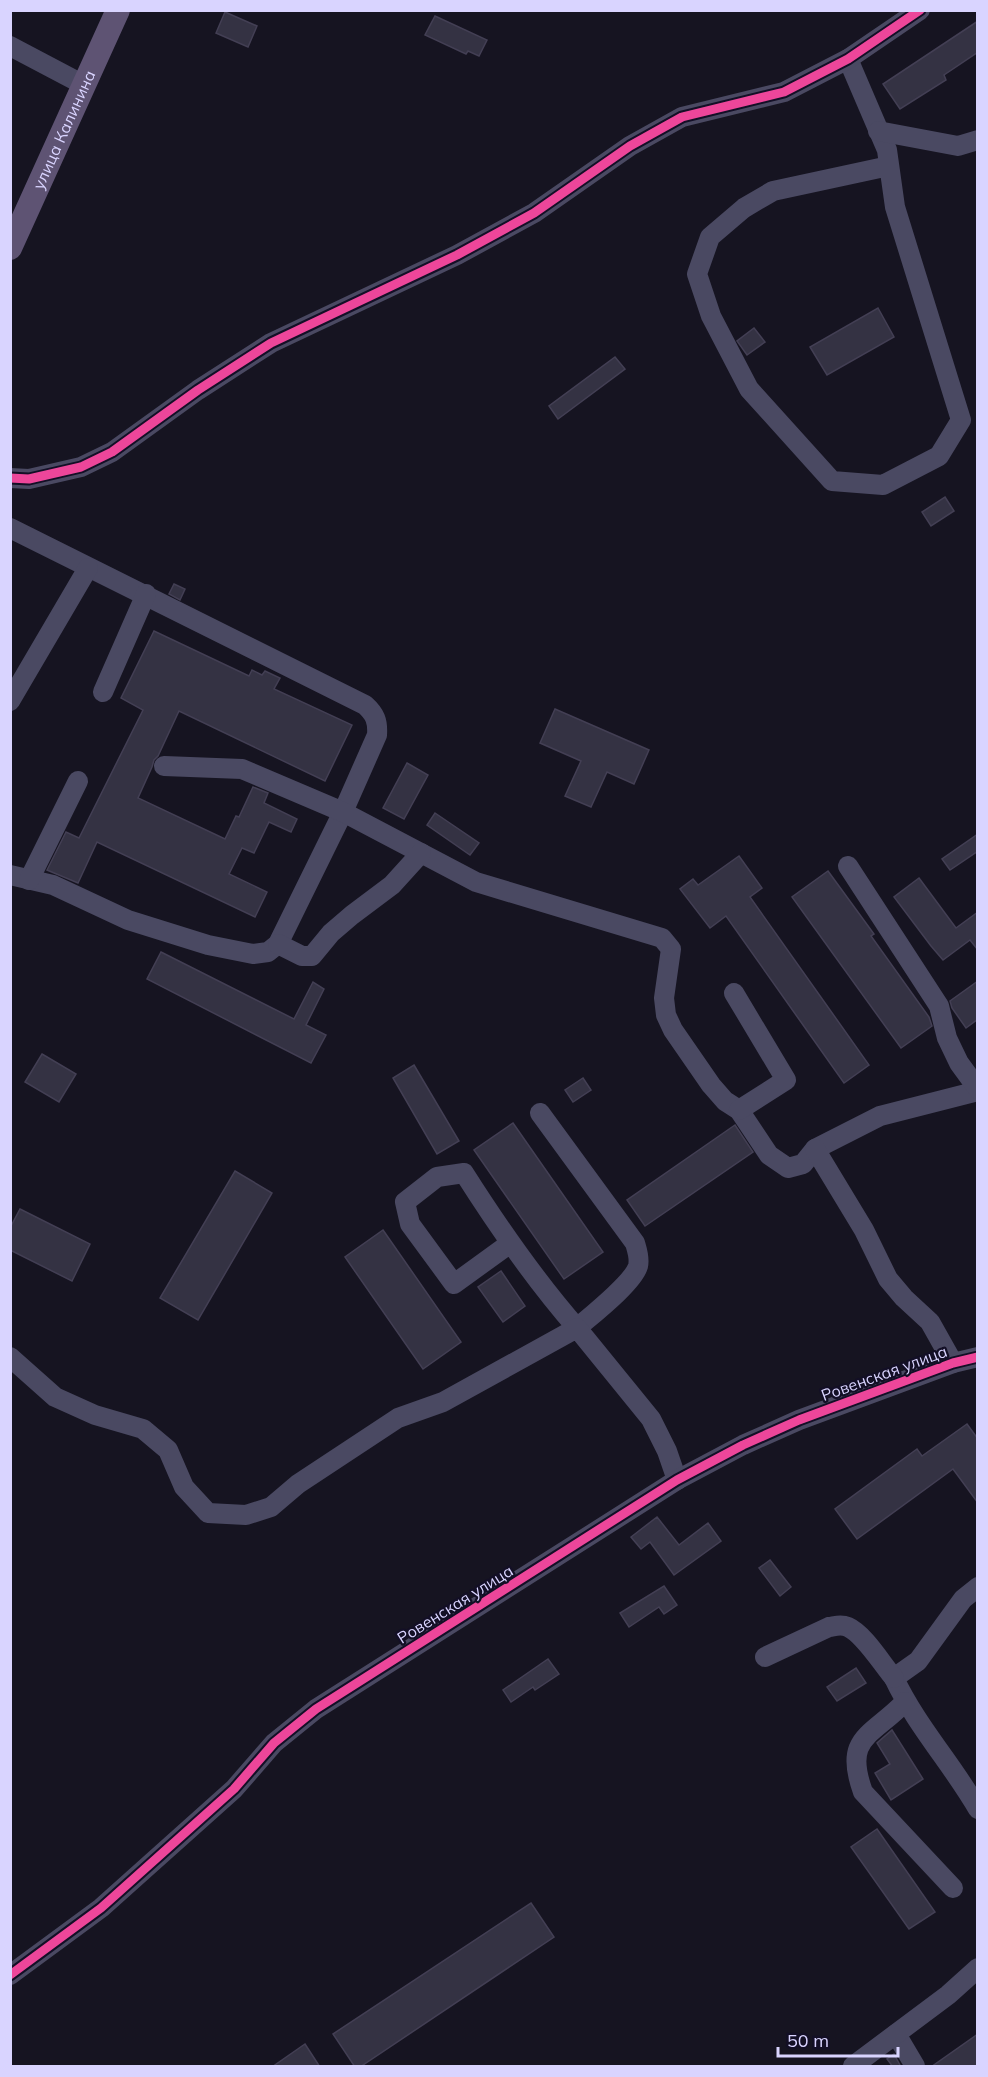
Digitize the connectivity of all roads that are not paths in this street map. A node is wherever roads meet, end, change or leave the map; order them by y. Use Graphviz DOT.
graph roads {
  1 [pos="118,10"];
  2 [pos="920,10"];
  3 [pos="10,46"];
  4 [pos="848,59"];
  5 [pos="84,85"];
  6 [pos="878,131"];
  7 [pos="978,141"];
  8 [pos="889,166"];
  9 [pos="10,248"];
  10 [pos="10,478"];
  11 [pos="10,528"];
  12 [pos="88,568"];
  13 [pos="146,594"];
  14 [pos="102,692"];
  15 [pos="10,701"];
  16 [pos="164,766"];
  17 [pos="78,781"];
  18 [pos="343,812"];
  19 [pos="421,853"];
  20 [pos="848,866"];
  21 [pos="20,878"];
  22 [pos="278,944"];
  23 [pos="734,993"];
  24 [pos="978,1090"];
  25 [pos="739,1110"];
  26 [pos="540,1113"];
  27 [pos="815,1149"];
  28 [pos="509,1244"];
  29 [pos="577,1328"];
  30 [pos="10,1357"];
  31 [pos="978,1357"];
  32 [pos="953,1363"];
  33 [pos="677,1480"];
  34 [pos="978,1587"];
  35 [pos="765,1657"];
  36 [pos="894,1678"];
  37 [pos="905,1702"];
  38 [pos="978,1809"];
  39 [pos="953,1887"];
  40 [pos="978,1968"];
  41 [pos="10,1975"];
  42 [pos="896,2034"];
  43 [pos="853,2067"];
  44 [pos="915,2067"];
  1 -- 5 [label="main road, улица Калинина"];
  2 -- 4 [label="street"];
  3 -- 5 [label="street"];
  4 -- 6 [label="street"];
  4 -- 10 [label="street"];
  5 -- 9 [label="main road, улица Калинина"];
  6 -- 7 [label="street"];
  6 -- 8 [label="street"];
  8 -- 8 [label="street"];
  11 -- 12 [label="street"];
  12 -- 13 [label="street"];
  12 -- 15 [label="street"];
  13 -- 14 [label="street"];
  13 -- 18 [label="street"];
  16 -- 18 [label="street"];
  17 -- 21 [label="street"];
  18 -- 19 [label="street"];
  18 -- 22 [label="street"];
  19 -- 22 [label="street"];
  19 -- 25 [label="street"];
  20 -- 24 [label="street"];
  21 -- 22 [label="street"];
  23 -- 25 [label="street"];
  24 -- 27 [label="street"];
  25 -- 27 [label="street"];
  26 -- 29 [label="street"];
  27 -- 32 [label="street"];
  28 -- 28 [label="street"];
  28 -- 29 [label="street"];
  29 -- 30 [label="street"];
  29 -- 33 [label="street"];
  31 -- 32 [label="street, Ровенская улица"];
  32 -- 33 [label="street, Ровенская улица"];
  33 -- 41 [label="street, Ровенская улица"];
  34 -- 36 [label="street"];
  35 -- 36 [label="street"];
  36 -- 37 [label="street"];
  37 -- 38 [label="street"];
  37 -- 39 [label="street"];
  40 -- 42 [label="street"];
  42 -- 43 [label="street"];
  42 -- 44 [label="street"];
}
